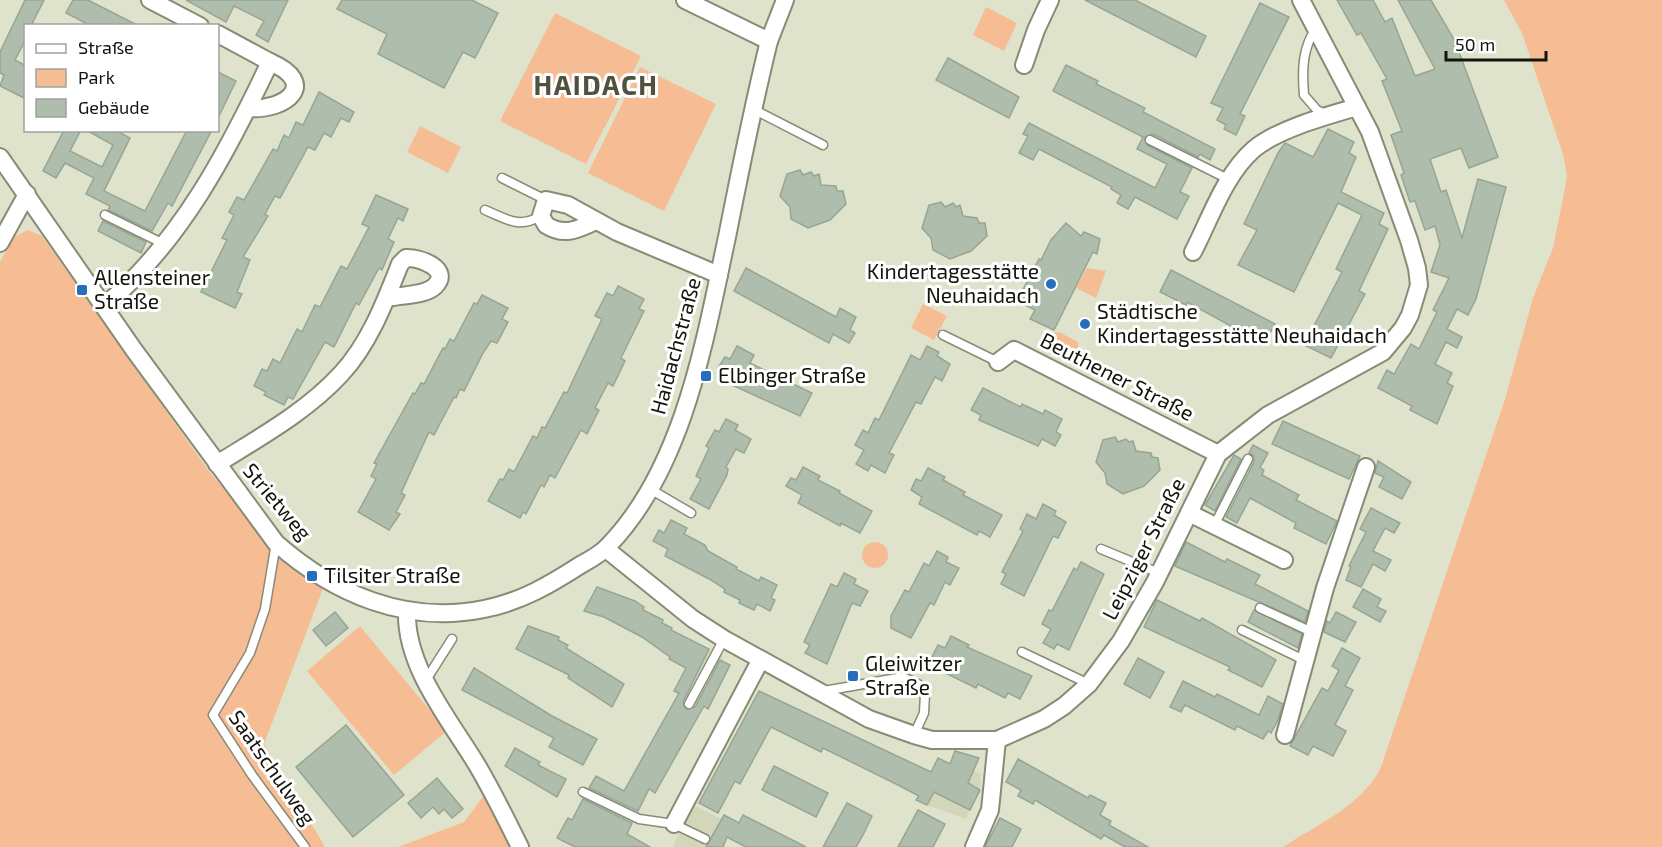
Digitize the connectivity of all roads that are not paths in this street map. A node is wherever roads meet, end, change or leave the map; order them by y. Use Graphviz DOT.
graph roads {
  1 [pos="150,0"];
  2 [pos="685,0"];
  3 [pos="785,0"];
  4 [pos="1050,0"];
  5 [pos="1302,0"];
  6 [pos="189,23"];
  7 [pos="1317,27"];
  8 [pos="219,35"];
  9 [pos="769,41"];
  10 [pos="270,62"];
  11 [pos="1024,66"];
  12 [pos="1356,107"];
  13 [pos="248,108"];
  14 [pos="753,109"];
  15 [pos="1329,115"];
  16 [pos="1150,140"];
  17 [pos="823,146"];
  18 [pos="0,157"];
  19 [pos="502,178"];
  20 [pos="1230,180"];
  21 [pos="27,195"];
  22 [pos="543,208"];
  23 [pos="485,210"];
  24 [pos="105,215"];
  25 [pos="596,221"];
  26 [pos="0,243"];
  27 [pos="166,245"];
  28 [pos="1193,252"];
  29 [pos="719,275"];
  30 [pos="388,295"];
  31 [pos="104,306"];
  32 [pos="943,335"];
  33 [pos="998,362"];
  34 [pos="1218,454"];
  35 [pos="1248,459"];
  36 [pos="217,464"];
  37 [pos="1366,467"];
  38 [pos="650,489"];
  39 [pos="691,513"];
  40 [pos="1189,513"];
  41 [pos="1214,526"];
  42 [pos="276,543"];
  43 [pos="606,549"];
  44 [pos="1101,549"];
  45 [pos="1284,560"];
  46 [pos="1159,573"];
  47 [pos="1260,608"];
  48 [pos="407,612"];
  49 [pos="1242,630"];
  50 [pos="1314,633"];
  51 [pos="452,639"];
  52 [pos="724,639"];
  53 [pos="1022,652"];
  54 [pos="760,661"];
  55 [pos="1307,662"];
  56 [pos="426,680"];
  57 [pos="1089,684"];
  58 [pos="819,692"];
  59 [pos="689,704"];
  60 [pos="914,735"];
  61 [pos="1285,735"];
  62 [pos="997,740"];
  63 [pos="583,792"];
  64 [pos="674,824"];
  65 [pos="705,839"];
  66 [pos="305,847"];
  67 [pos="520,847"];
  68 [pos="974,847"];
  1 -- 6 [label="street"];
  2 -- 9 [label="street"];
  3 -- 9 [label="street, Haidachstraße"];
  4 -- 11 [label="street"];
  5 -- 7 [label="street, Leipziger Straße"];
  7 -- 12 [label="street, Leipziger Straße"];
  7 -- 15 [label="lane"];
  8 -- 10 [label="street"];
  9 -- 14 [label="street, Haidachstraße"];
  10 -- 13 [label="street"];
  10 -- 13 [label="street"];
  12 -- 15 [label="street"];
  12 -- 34 [label="street, Leipziger Straße"];
  13 -- 27 [label="street"];
  14 -- 17 [label="lane"];
  14 -- 29 [label="street, Haidachstraße"];
  15 -- 20 [label="street"];
  16 -- 20 [label="lane"];
  18 -- 21 [label="street, Strietweg"];
  19 -- 22 [label="lane"];
  20 -- 28 [label="street"];
  21 -- 26 [label="street"];
  21 -- 31 [label="street, Strietweg"];
  22 -- 23 [label="lane"];
  22 -- 25 [label="street"];
  22 -- 25 [label="street"];
  24 -- 27 [label="lane"];
  25 -- 29 [label="street"];
  27 -- 31 [label="street"];
  29 -- 38 [label="street, Haidachstraße"];
  30 -- 36 [label="street"];
  31 -- 36 [label="street, Strietweg"];
  32 -- 33 [label="lane"];
  33 -- 34 [label="street, Beuthener Straße"];
  34 -- 40 [label="street, Leipziger Straße"];
  35 -- 41 [label="lane"];
  36 -- 42 [label="street, Strietweg"];
  37 -- 50 [label="street"];
  38 -- 39 [label="lane"];
  38 -- 43 [label="street, Haidachstraße"];
  40 -- 41 [label="street"];
  40 -- 46 [label="street, Leipziger Straße"];
  41 -- 45 [label="street"];
  42 -- 48 [label="street, Strietweg"];
  42 -- 66 [label="lane, Saatschulweg"];
  43 -- 48 [label="street, Haidachstraße"];
  43 -- 52 [label="street, Leipziger Straße"];
  44 -- 46 [label="lane"];
  46 -- 57 [label="street, Leipziger Straße"];
  47 -- 50 [label="lane"];
  48 -- 56 [label="street"];
  49 -- 55 [label="lane"];
  50 -- 55 [label="street"];
  51 -- 56 [label="lane"];
  52 -- 54 [label="street, Leipziger Straße"];
  52 -- 59 [label="lane"];
  53 -- 57 [label="lane"];
  54 -- 58 [label="street, Leipziger Straße"];
  54 -- 64 [label="street"];
  55 -- 61 [label="street"];
  56 -- 67 [label="street"];
  57 -- 62 [label="street, Leipziger Straße"];
  58 -- 60 [label="street, Leipziger Straße"];
  58 -- 60 [label="lane"];
  60 -- 62 [label="street, Leipziger Straße"];
  62 -- 68 [label="street"];
  63 -- 64 [label="lane"];
  64 -- 65 [label="lane"];
}
